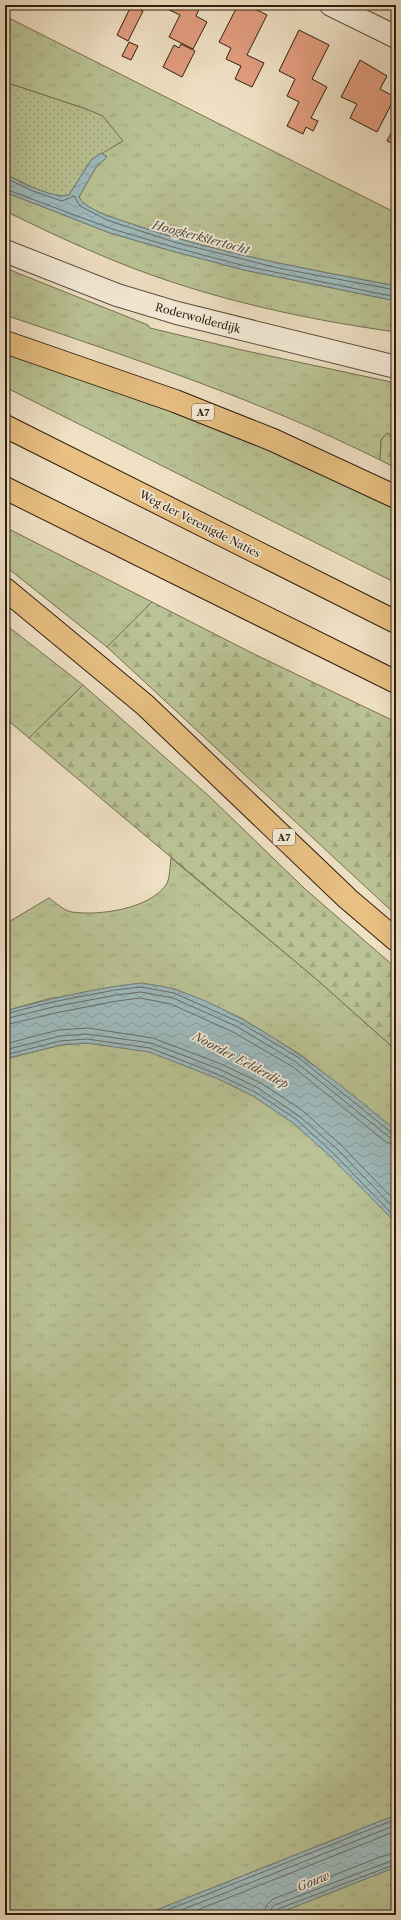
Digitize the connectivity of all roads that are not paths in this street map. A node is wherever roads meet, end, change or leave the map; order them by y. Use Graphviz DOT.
graph roads {
  1 [pos="330,5"];
  2 [pos="359,11"];
  3 [pos="396,37"];
  4 [pos="5,251"];
  5 [pos="5,342"];
  6 [pos="396,367"];
  7 [pos="5,426"];
  8 [pos="5,488"];
  9 [pos="396,497"];
  10 [pos="5,589"];
  11 [pos="396,622"];
  12 [pos="396,682"];
  13 [pos="396,940"];
  1 -- 2 [label="street"];
  2 -- 3 [label="street"];
  4 -- 6 [label="street, Roderwolderdijk"];
  5 -- 9 [label="highway, A7"];
  7 -- 11 [label="highway, Weg der Verenigde Naties"];
  8 -- 12 [label="highway"];
  10 -- 13 [label="highway, A7"];
}
